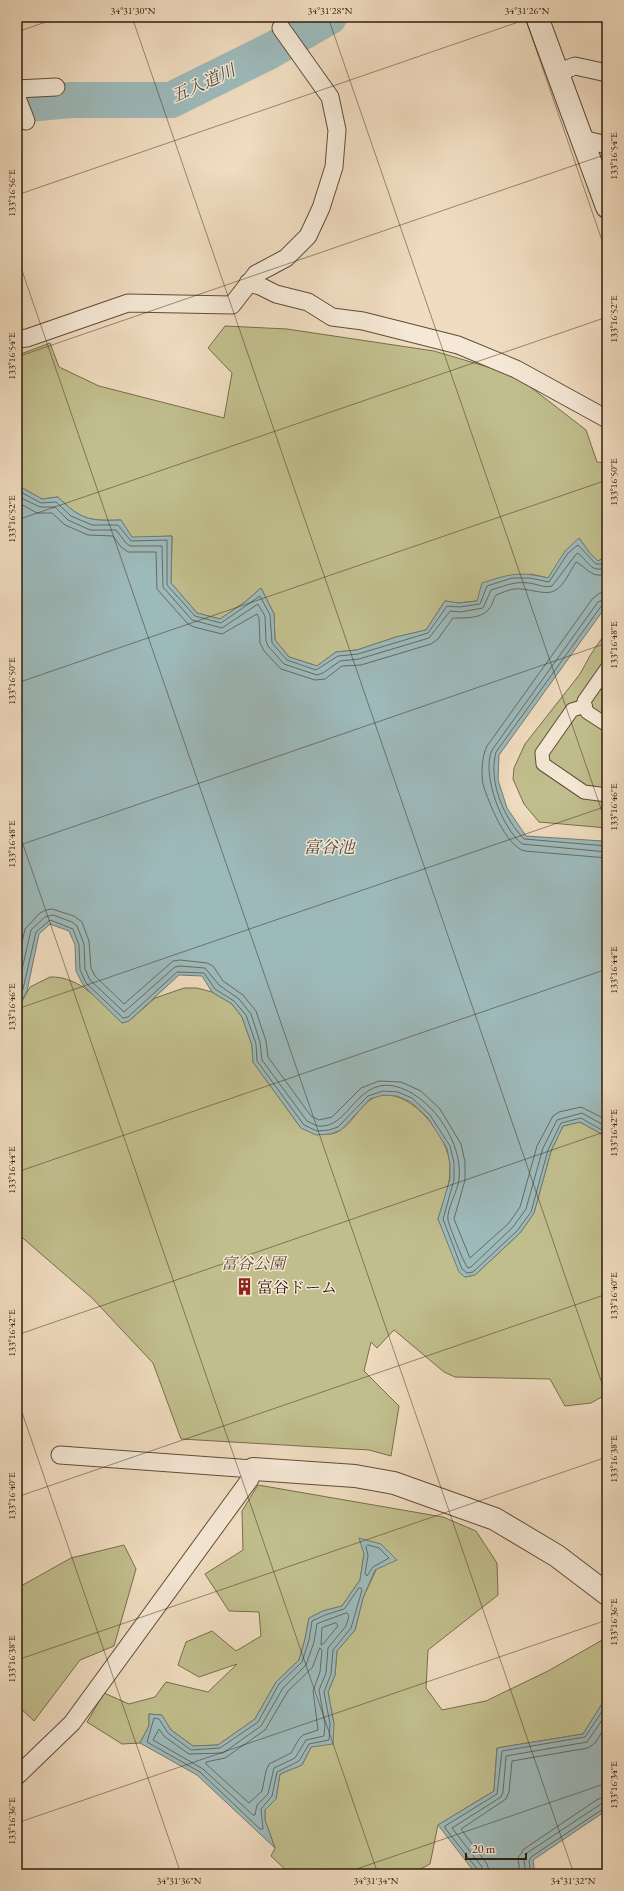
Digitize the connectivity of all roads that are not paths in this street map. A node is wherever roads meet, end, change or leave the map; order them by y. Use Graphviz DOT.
graph roads {
  1 [pos="536,17"];
  2 [pos="281,28"];
  3 [pos="557,73"];
  4 [pos="607,73"];
  5 [pos="56,87"];
  6 [pos="17,89"];
  7 [pos="17,98"];
  8 [pos="26,121"];
  9 [pos="582,139"];
  10 [pos="607,145"];
  11 [pos="607,207"];
  12 [pos="248,283"];
  13 [pos="17,339"];
  14 [pos="607,419"];
  15 [pos="607,668"];
  16 [pos="585,706"];
  17 [pos="607,725"];
  18 [pos="607,795"];
  19 [pos="60,1455"];
  20 [pos="253,1469"];
  21 [pos="607,1594"];
  22 [pos="17,1776"];
  1 -- 3 [label="street"];
  2 -- 12 [label="street"];
  3 -- 4 [label="street"];
  3 -- 9 [label="street"];
  5 -- 6 [label="street"];
  7 -- 8 [label="street"];
  9 -- 10 [label="street"];
  9 -- 11 [label="street"];
  12 -- 13 [label="street"];
  12 -- 14 [label="street"];
  15 -- 16 [label="street"];
  16 -- 17 [label="street"];
  16 -- 18 [label="street"];
  19 -- 20 [label="street"];
  20 -- 21 [label="street"];
  20 -- 22 [label="street"];
}
